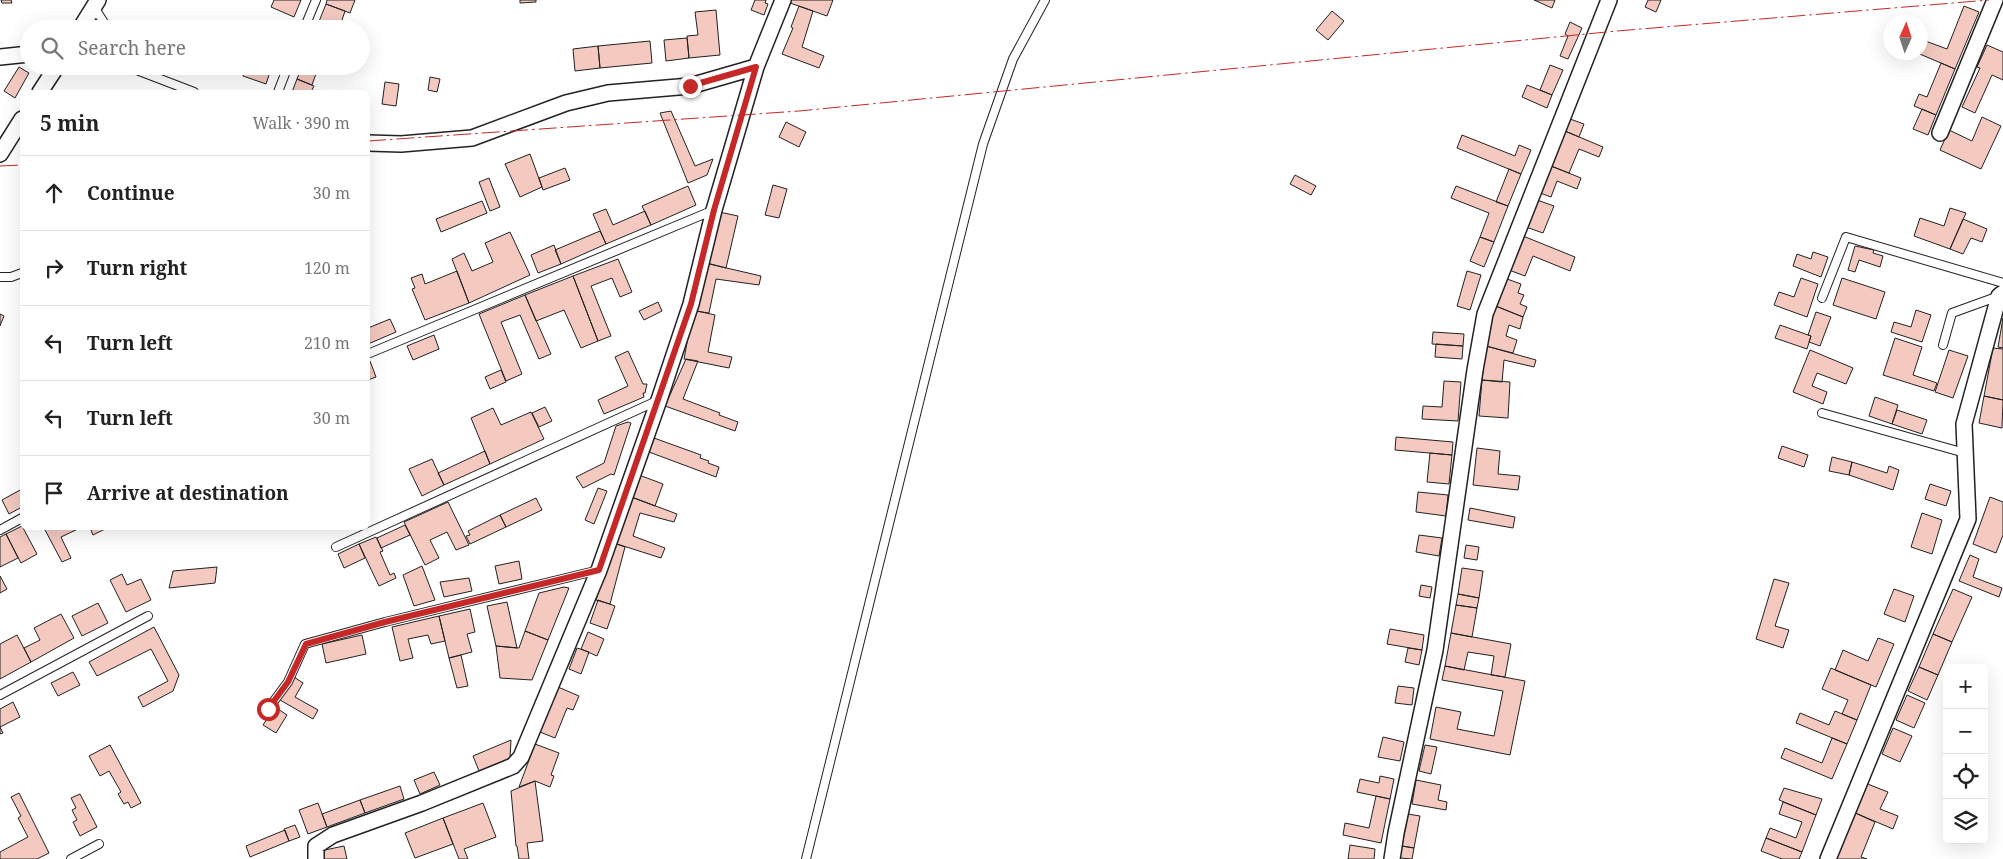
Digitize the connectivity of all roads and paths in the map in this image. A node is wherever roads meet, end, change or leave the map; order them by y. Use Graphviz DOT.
graph roads {
  1 [pos="316,0"];
  2 [pos="783,0"];
  3 [pos="1045,0"];
  4 [pos="1609,0"];
  5 [pos="1995,0"];
  6 [pos="96,4"];
  7 [pos="86,20"];
  8 [pos="104,20"];
  9 [pos="308,20"];
  10 [pos="20,55"];
  11 [pos="0,57"];
  12 [pos="756,67"];
  13 [pos="51,75"];
  14 [pos="150,75"];
  15 [pos="285,75"];
  16 [pos="41,90"];
  17 [pos="189,90"];
  18 [pos="279,90"];
  19 [pos="20,122"];
  20 [pos="1940,133"];
  21 [pos="370,143"];
  22 [pos="0,154"];
  23 [pos="714,210"];
  24 [pos="20,274"];
  25 [pos="0,277"];
  26 [pos="2002,291"];
  27 [pos="1822,298"];
  28 [pos="1943,345"];
  29 [pos="370,353"];
  30 [pos="659,400"];
  31 [pos="1822,413"];
  32 [pos="1966,453"];
  33 [pos="20,519"];
  34 [pos="0,530"];
  35 [pos="336,547"];
  36 [pos="599,570"];
  37 [pos="148,616"];
  38 [pos="0,695"];
  39 [pos="268,709"];
  40 [pos="99,844"];
  41 [pos="70,859"];
  42 [pos="316,859"];
  43 [pos="806,859"];
  44 [pos="1392,859"];
  45 [pos="1828,859"];
  1 -- 9 [label="lane"];
  2 -- 12 [label="street"];
  3 -- 43 [label="lane"];
  4 -- 44 [label="street"];
  5 -- 20 [label="street"];
  6 -- 7 [label="street"];
  6 -- 8 [label="lane"];
  10 -- 11 [label="street"];
  12 -- 21 [label="street"];
  12 -- 23 [label="street"];
  13 -- 16 [label="street"];
  14 -- 17 [label="lane"];
  15 -- 18 [label="lane"];
  19 -- 22 [label="street"];
  23 -- 29 [label="lane"];
  23 -- 30 [label="street"];
  24 -- 25 [label="lane"];
  26 -- 27 [label="lane"];
  26 -- 28 [label="lane"];
  26 -- 32 [label="street"];
  30 -- 35 [label="lane"];
  30 -- 36 [label="street"];
  31 -- 32 [label="lane"];
  32 -- 45 [label="street"];
  33 -- 34 [label="lane"];
  36 -- 39 [label="lane"];
  36 -- 42 [label="street"];
  37 -- 38 [label="lane"];
  40 -- 41 [label="lane"];
}
